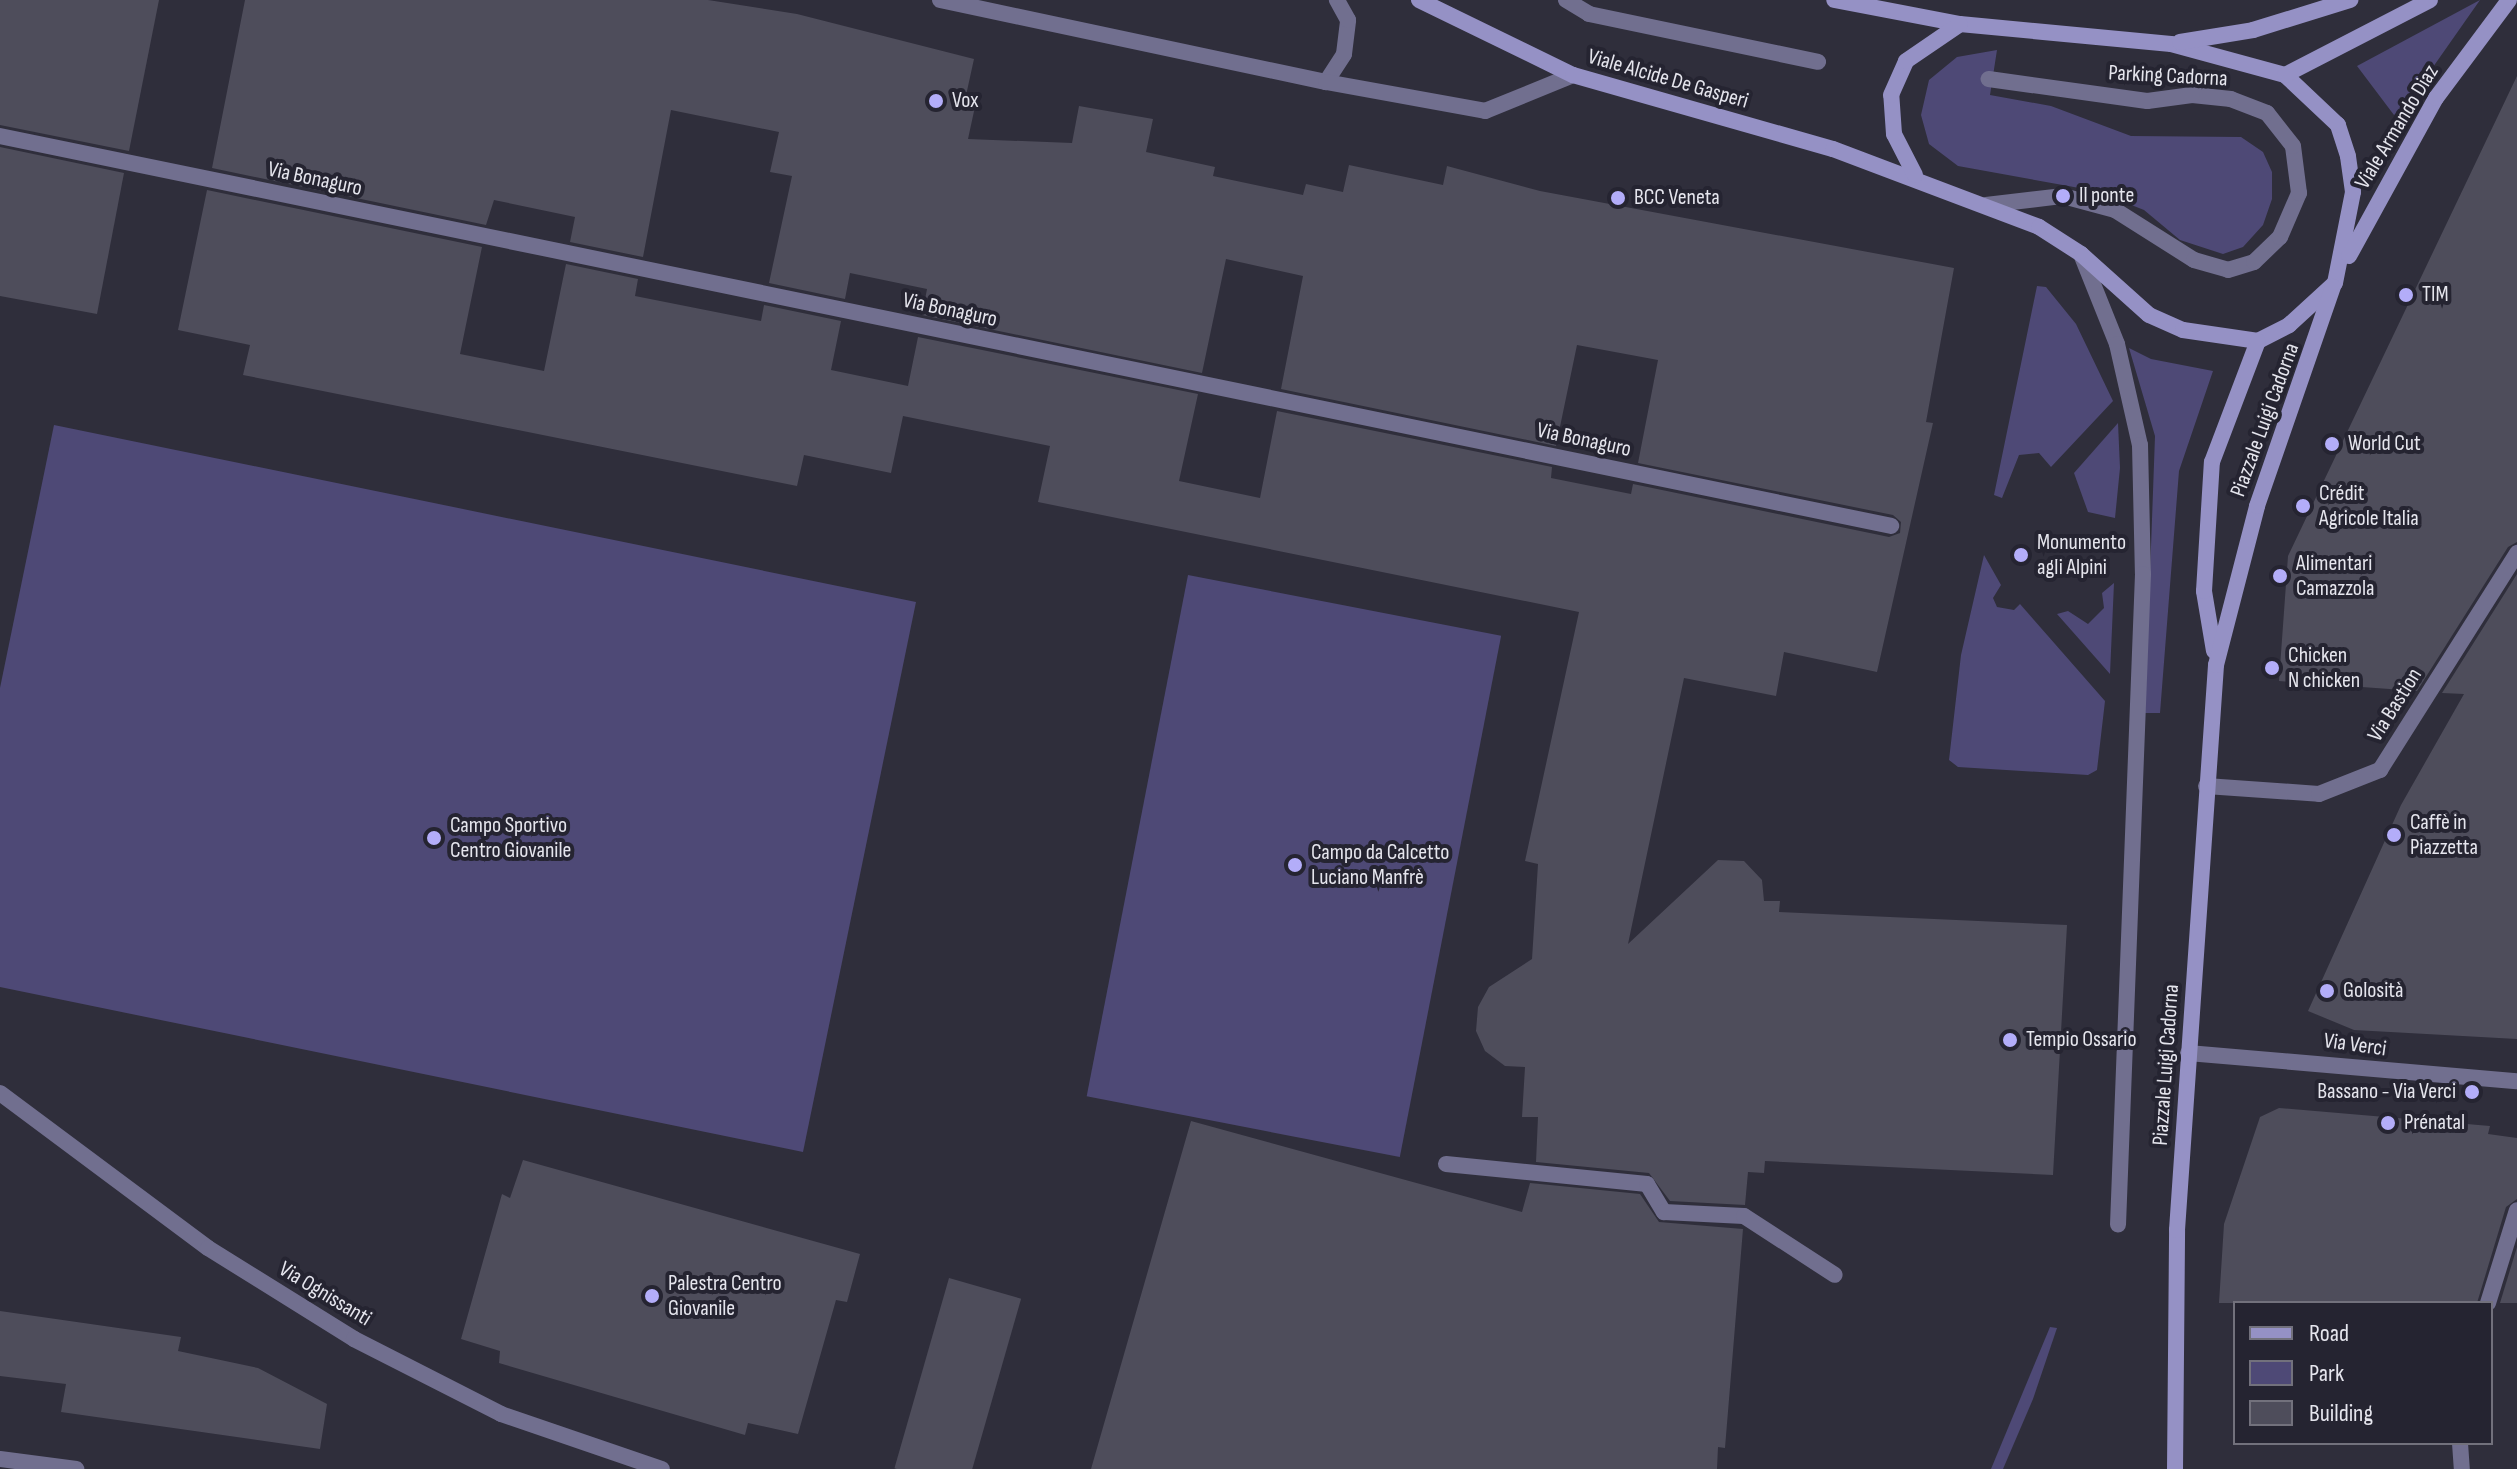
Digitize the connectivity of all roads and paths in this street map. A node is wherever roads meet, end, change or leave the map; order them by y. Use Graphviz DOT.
graph roads {
  1 [pos="940,0"];
  2 [pos="1337,0"];
  3 [pos="1419,0"];
  4 [pos="1566,0"];
  5 [pos="1834,0"];
  6 [pos="2350,0"];
  7 [pos="2430,0"];
  8 [pos="2509,0"];
  9 [pos="1960,24"];
  10 [pos="2171,44"];
  11 [pos="1818,62"];
  12 [pos="1573,75"];
  13 [pos="2285,75"];
  14 [pos="1989,79"];
  15 [pos="1326,82"];
  16 [pos="0,136"];
  17 [pos="1915,175"];
  18 [pos="1986,205"];
  19 [pos="2081,254"];
  20 [pos="2335,283"];
  21 [pos="2258,341"];
  22 [pos="1891,526"];
  23 [pos="2517,553"];
  24 [pos="2216,665"];
  25 [pos="2206,786"];
  26 [pos="2188,1053"];
  27 [pos="2517,1081"];
  28 [pos="0,1093"];
  29 [pos="1446,1164"];
  30 [pos="2517,1210"];
  31 [pos="2118,1225"];
  32 [pos="1835,1275"];
  33 [pos="2489,1301"];
  34 [pos="2460,1445"];
  35 [pos="0,1459"];
  36 [pos="76,1469"];
  37 [pos="662,1469"];
  38 [pos="2175,1469"];
  39 [pos="2462,1469"];
  1 -- 15 [label="street"];
  2 -- 15 [label="street"];
  3 -- 12 [label="main road, Viale Alcide De Gasperi"];
  4 -- 11 [label="street"];
  5 -- 9 [label="main road"];
  6 -- 10 [label="main road"];
  7 -- 13 [label="main road"];
  8 -- 20 [label="main road, Viale Armando Diaz"];
  9 -- 10 [label="main road, Piazzale Luigi Cadorna"];
  9 -- 17 [label="main road"];
  10 -- 13 [label="main road, Piazzale Luigi Cadorna"];
  12 -- 15 [label="street"];
  12 -- 17 [label="main road, Viale Alcide De Gasperi"];
  13 -- 20 [label="main road, Piazzale Luigi Cadorna"];
  14 -- 18 [label="street, Parking Cadorna"];
  16 -- 22 [label="street, Via Bonaguro"];
  17 -- 18 [label="main road, Piazzale Luigi Cadorna"];
  18 -- 19 [label="main road, Piazzale Luigi Cadorna"];
  19 -- 21 [label="main road, Piazzale Luigi Cadorna"];
  19 -- 31 [label="street"];
  20 -- 21 [label="main road, Piazzale Luigi Cadorna"];
  20 -- 24 [label="main road, Piazzale Luigi Cadorna"];
  21 -- 24 [label="main road, Piazzale Luigi Cadorna"];
  23 -- 25 [label="street, Via Bastion"];
  24 -- 25 [label="main road, Piazzale Luigi Cadorna"];
  25 -- 26 [label="main road, Piazzale Luigi Cadorna"];
  26 -- 27 [label="street, Via Verci"];
  26 -- 38 [label="main road, Piazzale Luigi Cadorna"];
  28 -- 37 [label="street, Via Ognissanti"];
  29 -- 32 [label="street"];
  30 -- 33 [label="street"];
  34 -- 39 [label="street"];
  35 -- 36 [label="street"];
}
